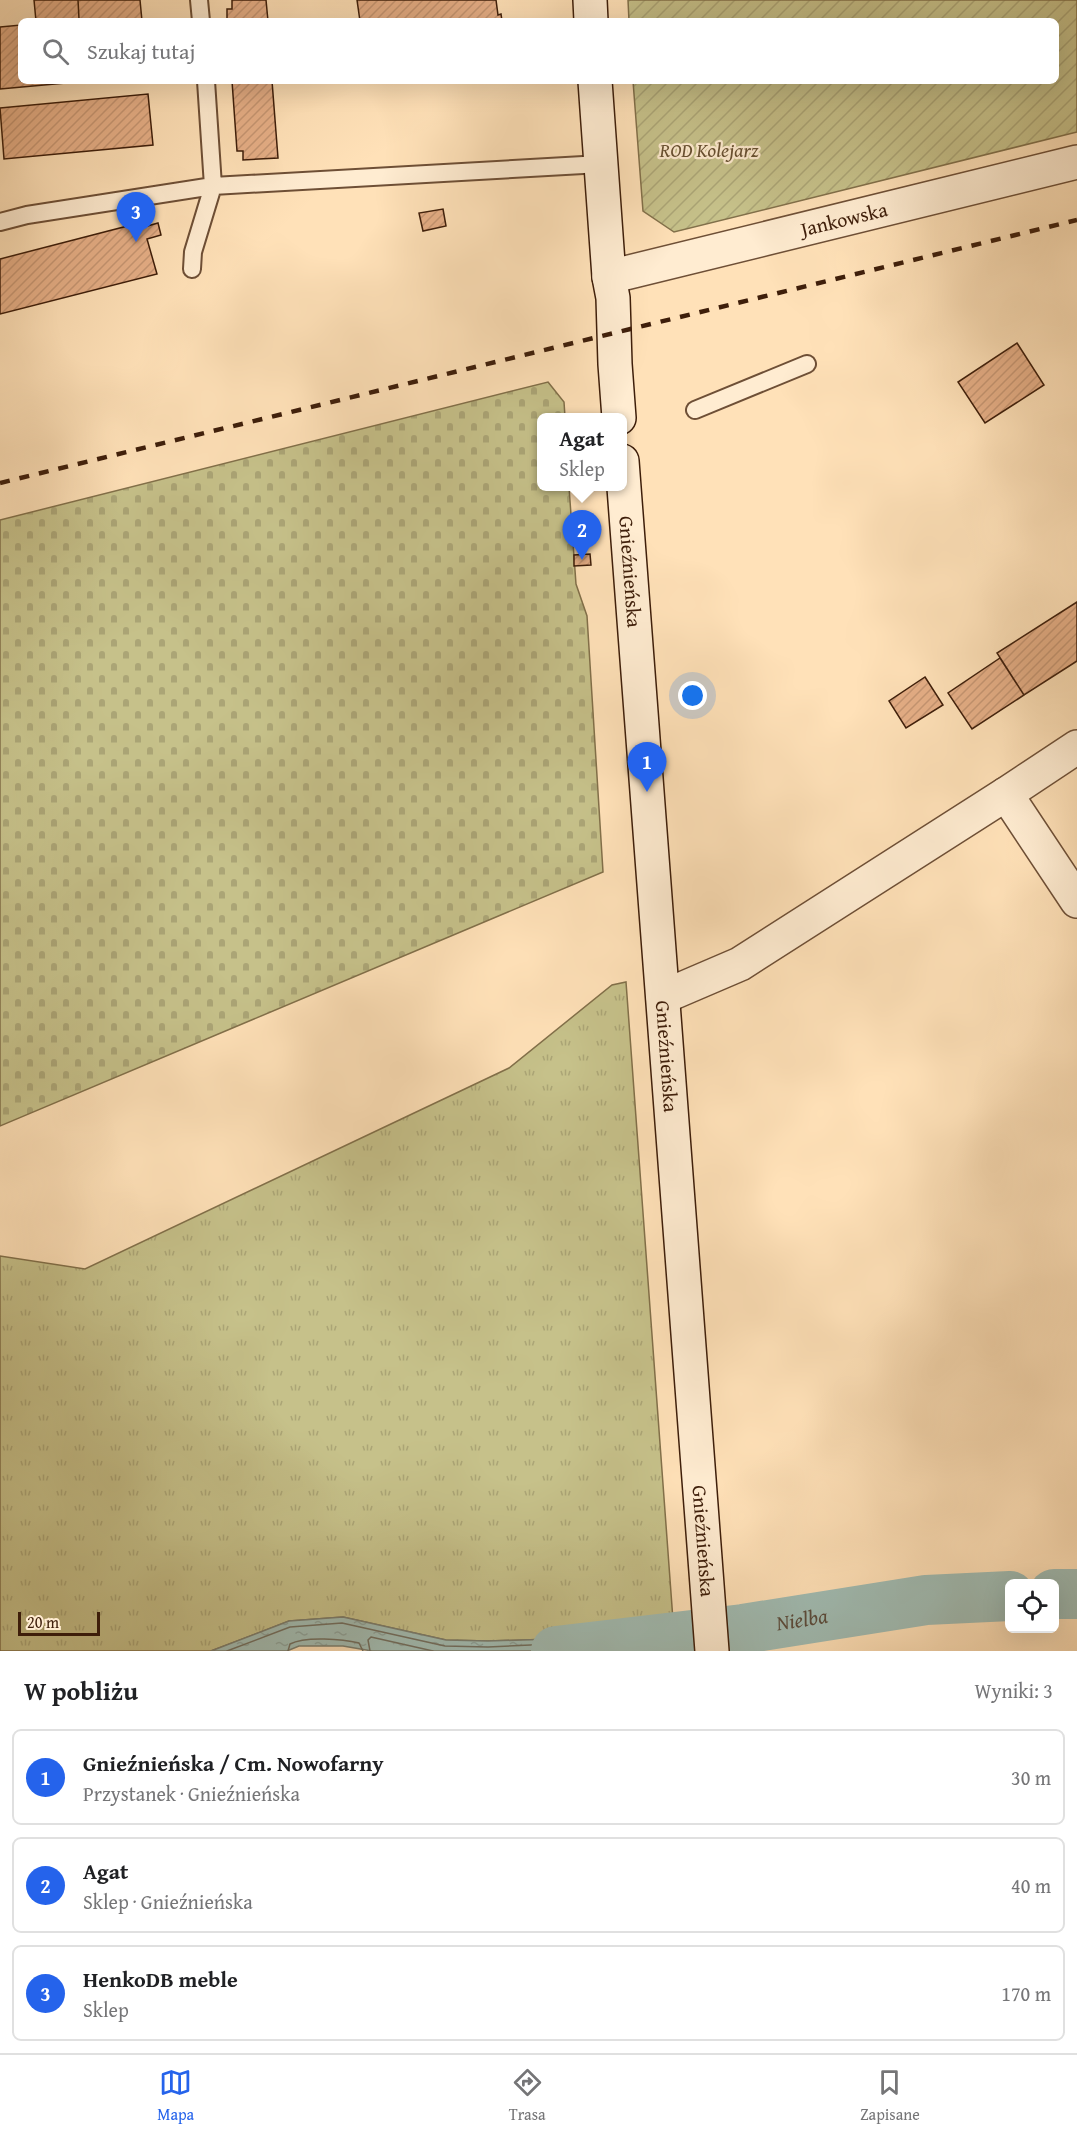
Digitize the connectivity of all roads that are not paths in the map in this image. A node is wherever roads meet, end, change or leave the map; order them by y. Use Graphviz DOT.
graph roads {
  1 [pos="199,0"];
  2 [pos="590,0"];
  3 [pos="201,18"];
  4 [pos="591,18"];
  5 [pos="206,84"];
  6 [pos="596,84"];
  7 [pos="1077,162"];
  8 [pos="601,164"];
  9 [pos="213,186"];
  10 [pos="0,222"];
  11 [pos="192,269"];
  12 [pos="609,277"];
  13 [pos="807,364"];
  14 [pos="695,410"];
  15 [pos="619,413"];
  16 [pos="624,491"];
  17 [pos="1077,747"];
  18 [pos="1006,794"];
  19 [pos="1077,901"];
  20 [pos="663,997"];
  21 [pos="712,1651"];
  1 -- 3 [label="lane"];
  2 -- 4 [label="main road"];
  5 -- 9 [label="lane"];
  6 -- 8 [label="main road"];
  7 -- 12 [label="main road, Jankowska"];
  8 -- 9 [label="lane"];
  8 -- 12 [label="main road"];
  9 -- 10 [label="lane"];
  9 -- 11 [label="lane"];
  12 -- 15 [label="main road"];
  13 -- 14 [label="lane"];
  16 -- 20 [label="main road, Gnieźnieńska"];
  17 -- 18 [label="main road"];
  18 -- 19 [label="main road"];
  18 -- 20 [label="main road"];
  20 -- 21 [label="main road, Gnieźnieńska"];
}
